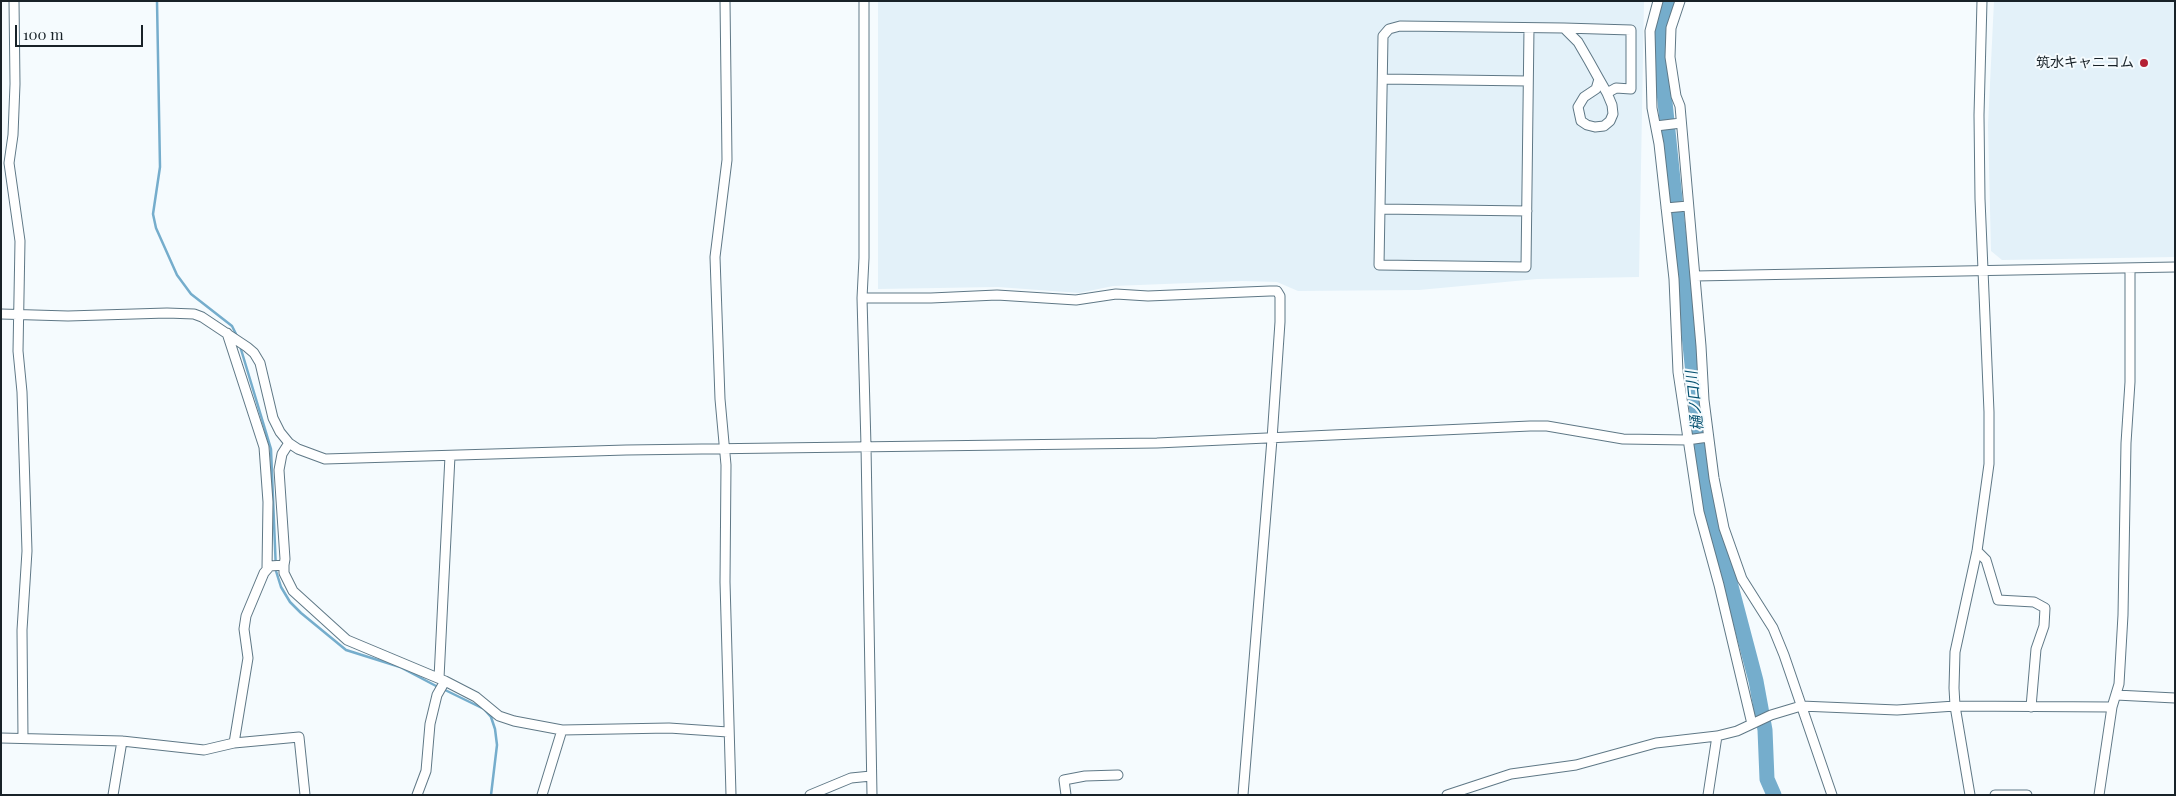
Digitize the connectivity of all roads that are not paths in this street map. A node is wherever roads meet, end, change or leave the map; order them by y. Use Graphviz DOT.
graph roads {
  1 [pos="14,1"];
  2 [pos="725,1"];
  3 [pos="864,1"];
  4 [pos="1658,1"];
  5 [pos="1982,1"];
  6 [pos="1677,2"];
  7 [pos="1529,28"];
  8 [pos="1564,28"];
  9 [pos="1383,79"];
  10 [pos="1599,79"];
  11 [pos="1528,81"];
  12 [pos="1607,93"];
  13 [pos="1679,123"];
  14 [pos="1658,126"];
  15 [pos="1687,206"];
  16 [pos="1668,208"];
  17 [pos="1380,209"];
  18 [pos="1527,212"];
  19 [pos="2175,267"];
  20 [pos="2130,268"];
  21 [pos="1984,271"];
  22 [pos="1695,276"];
  23 [pos="862,298"];
  24 [pos="1,314"];
  25 [pos="19,314"];
  26 [pos="229,335"];
  27 [pos="1707,437"];
  28 [pos="1272,438"];
  29 [pos="1689,440"];
  30 [pos="289,442"];
  31 [pos="866,446"];
  32 [pos="725,449"];
  33 [pos="450,456"];
  34 [pos="1977,551"];
  35 [pos="282,564"];
  36 [pos="269,567"];
  37 [pos="443,681"];
  38 [pos="2116,695"];
  39 [pos="2175,698"];
  40 [pos="1801,706"];
  41 [pos="1955,706"];
  42 [pos="2031,707"];
  43 [pos="2112,707"];
  44 [pos="1754,723"];
  45 [pos="562,730"];
  46 [pos="728,732"];
  47 [pos="1717,736"];
  48 [pos="1,738"];
  49 [pos="23,738"];
  50 [pos="122,741"];
  51 [pos="234,742"];
  52 [pos="1118,774"];
  53 [pos="871,779"];
  54 [pos="113,795"];
  55 [pos="305,795"];
  56 [pos="417,795"];
  57 [pos="542,795"];
  58 [pos="731,795"];
  59 [pos="810,795"];
  60 [pos="872,795"];
  61 [pos="1066,795"];
  62 [pos="1243,795"];
  63 [pos="1447,795"];
  64 [pos="1708,795"];
  65 [pos="1832,795"];
  66 [pos="1970,795"];
  67 [pos="1995,795"];
  68 [pos="2026,795"];
  69 [pos="2099,795"];
  1 -- 25 [label="street"];
  2 -- 32 [label="street"];
  3 -- 23 [label="street"];
  4 -- 14 [label="street"];
  5 -- 21 [label="street"];
  6 -- 13 [label="street"];
  7 -- 8 [label="street"];
  7 -- 9 [label="street"];
  7 -- 11 [label="street"];
  8 -- 10 [label="street"];
  8 -- 12 [label="street"];
  9 -- 11 [label="street"];
  9 -- 17 [label="street"];
  10 -- 12 [label="street"];
  10 -- 12 [label="street"];
  11 -- 18 [label="street"];
  13 -- 14 [label="street"];
  13 -- 15 [label="street"];
  14 -- 16 [label="street"];
  15 -- 16 [label="street"];
  15 -- 22 [label="street"];
  16 -- 29 [label="street"];
  17 -- 18 [label="street"];
  17 -- 18 [label="street"];
  19 -- 20 [label="street"];
  20 -- 21 [label="street"];
  20 -- 38 [label="street"];
  21 -- 22 [label="street"];
  21 -- 34 [label="street"];
  22 -- 27 [label="street"];
  23 -- 28 [label="street"];
  23 -- 31 [label="street"];
  24 -- 25 [label="street"];
  25 -- 26 [label="street"];
  25 -- 49 [label="street"];
  26 -- 30 [label="street"];
  26 -- 36 [label="street"];
  27 -- 29 [label="street"];
  27 -- 40 [label="street"];
  28 -- 29 [label="street"];
  28 -- 31 [label="street"];
  28 -- 62 [label="street"];
  29 -- 44 [label="street"];
  30 -- 33 [label="street"];
  30 -- 35 [label="street"];
  31 -- 32 [label="street"];
  31 -- 53 [label="street"];
  32 -- 33 [label="street"];
  32 -- 46 [label="street"];
  33 -- 37 [label="street"];
  34 -- 41 [label="street"];
  34 -- 42 [label="street"];
  35 -- 36 [label="street"];
  35 -- 37 [label="street"];
  36 -- 51 [label="street"];
  37 -- 45 [label="street"];
  37 -- 56 [label="street"];
  38 -- 39 [label="street"];
  38 -- 43 [label="street"];
  40 -- 41 [label="street"];
  40 -- 44 [label="street"];
  40 -- 65 [label="street"];
  41 -- 42 [label="street"];
  41 -- 66 [label="street"];
  42 -- 43 [label="street"];
  43 -- 69 [label="street"];
  44 -- 47 [label="street"];
  45 -- 46 [label="street"];
  45 -- 57 [label="street"];
  46 -- 58 [label="street"];
  47 -- 63 [label="street"];
  47 -- 64 [label="street"];
  48 -- 49 [label="street"];
  49 -- 50 [label="street"];
  50 -- 51 [label="street"];
  50 -- 54 [label="street"];
  51 -- 55 [label="street"];
  52 -- 61 [label="street"];
  53 -- 59 [label="street"];
  53 -- 60 [label="street"];
  67 -- 68 [label="street"];
}
